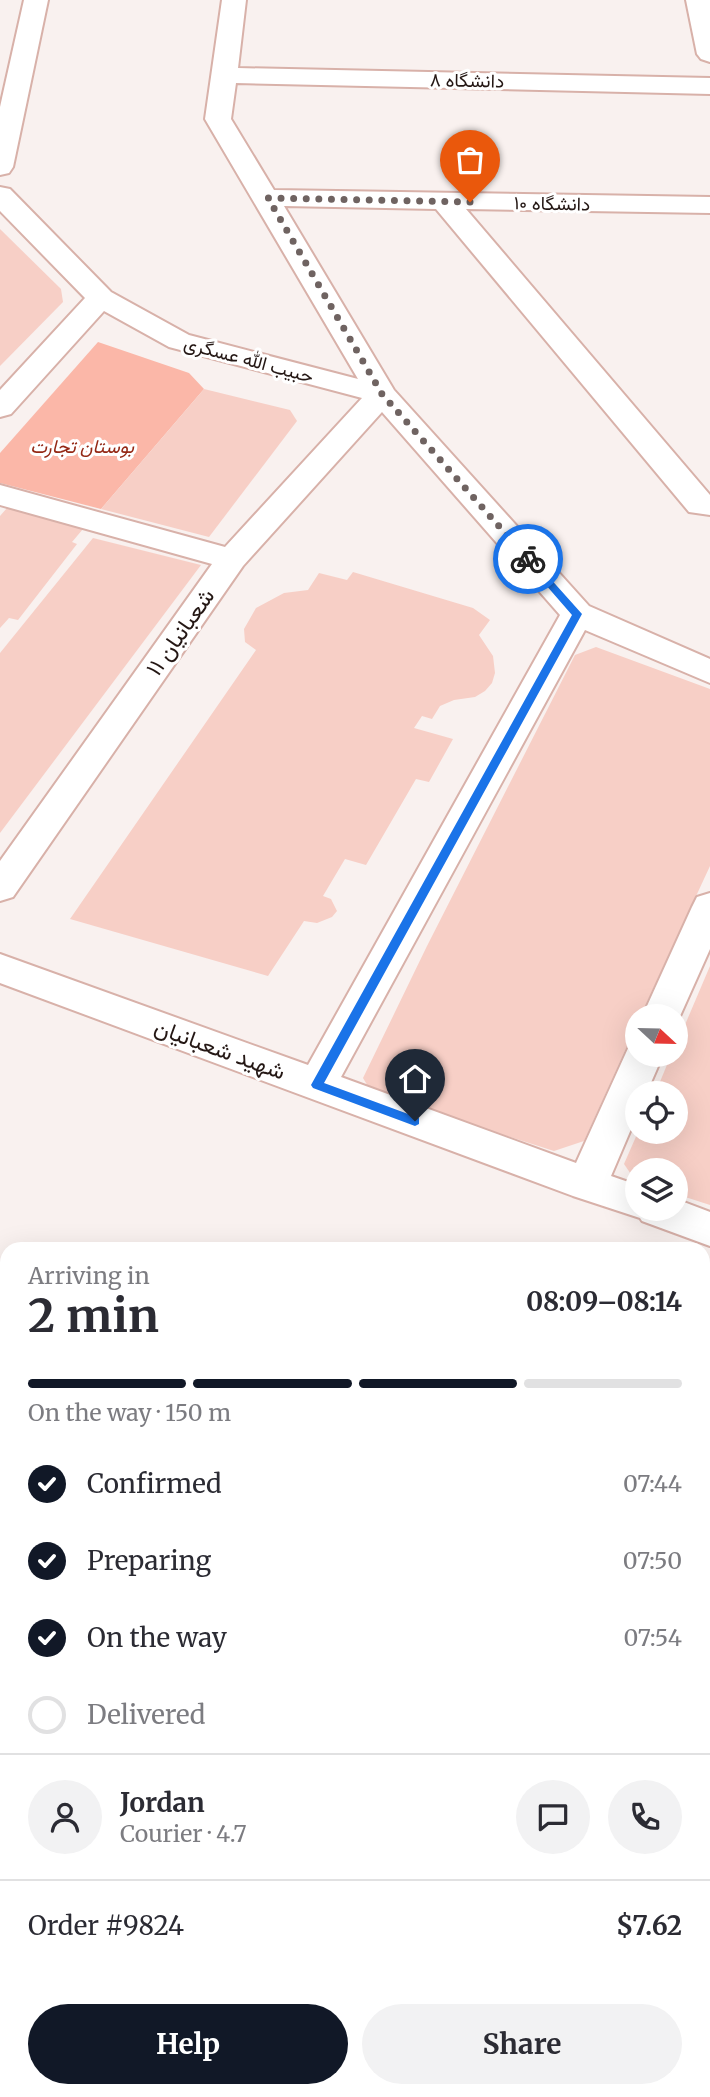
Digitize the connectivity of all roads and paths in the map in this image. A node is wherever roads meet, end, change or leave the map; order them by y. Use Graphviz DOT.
graph roads {
  1 [pos="36,0"];
  2 [pos="234,0"];
  3 [pos="698,0"];
  4 [pos="710,54"];
  5 [pos="224,75"];
  6 [pos="710,86"];
  7 [pos="0,167"];
  8 [pos="0,195"];
  9 [pos="268,198"];
  10 [pos="444,201"];
  11 [pos="710,205"];
  12 [pos="101,298"];
  13 [pos="382,394"];
  14 [pos="5,396"];
  15 [pos="0,495"];
  16 [pos="705,505"];
  17 [pos="232,559"];
  18 [pos="577,614"];
  19 [pos="710,672"];
  20 [pos="0,887"];
  21 [pos="710,907"];
  22 [pos="0,968"];
  23 [pos="667,1004"];
  24 [pos="638,1068"];
  25 [pos="317,1085"];
  26 [pos="587,1184"];
  27 [pos="625,1198"];
  28 [pos="688,1221"];
  29 [pos="710,1229"];
  1 -- 7 [label="main road"];
  2 -- 5 [label="main road"];
  3 -- 4 [label="main road"];
  5 -- 6 [label="main road, دانشگاه ۸"];
  5 -- 9 [label="main road"];
  8 -- 12 [label="main road, حبیب الله عسگری"];
  9 -- 10 [label="main road, دانشگاه ۱۰"];
  9 -- 13 [label="main road"];
  10 -- 11 [label="main road, دانشگاه ۱۰"];
  10 -- 16 [label="main road"];
  12 -- 13 [label="main road, حبیب الله عسگری"];
  12 -- 14 [label="main road"];
  13 -- 17 [label="main road, شعبانیان ۱۱"];
  13 -- 18 [label="main road"];
  15 -- 17 [label="main road"];
  17 -- 20 [label="main road, شعبانیان ۱۱"];
  18 -- 19 [label="main road"];
  18 -- 25 [label="main road"];
  21 -- 23 [label="main road"];
  22 -- 25 [label="main road, شهید شعبانیان"];
  24 -- 26 [label="main road"];
  25 -- 26 [label="main road, شهید شعبانیان"];
  26 -- 27 [label="main road, شهید شعبانیان"];
  28 -- 29 [label="main road"];
}
